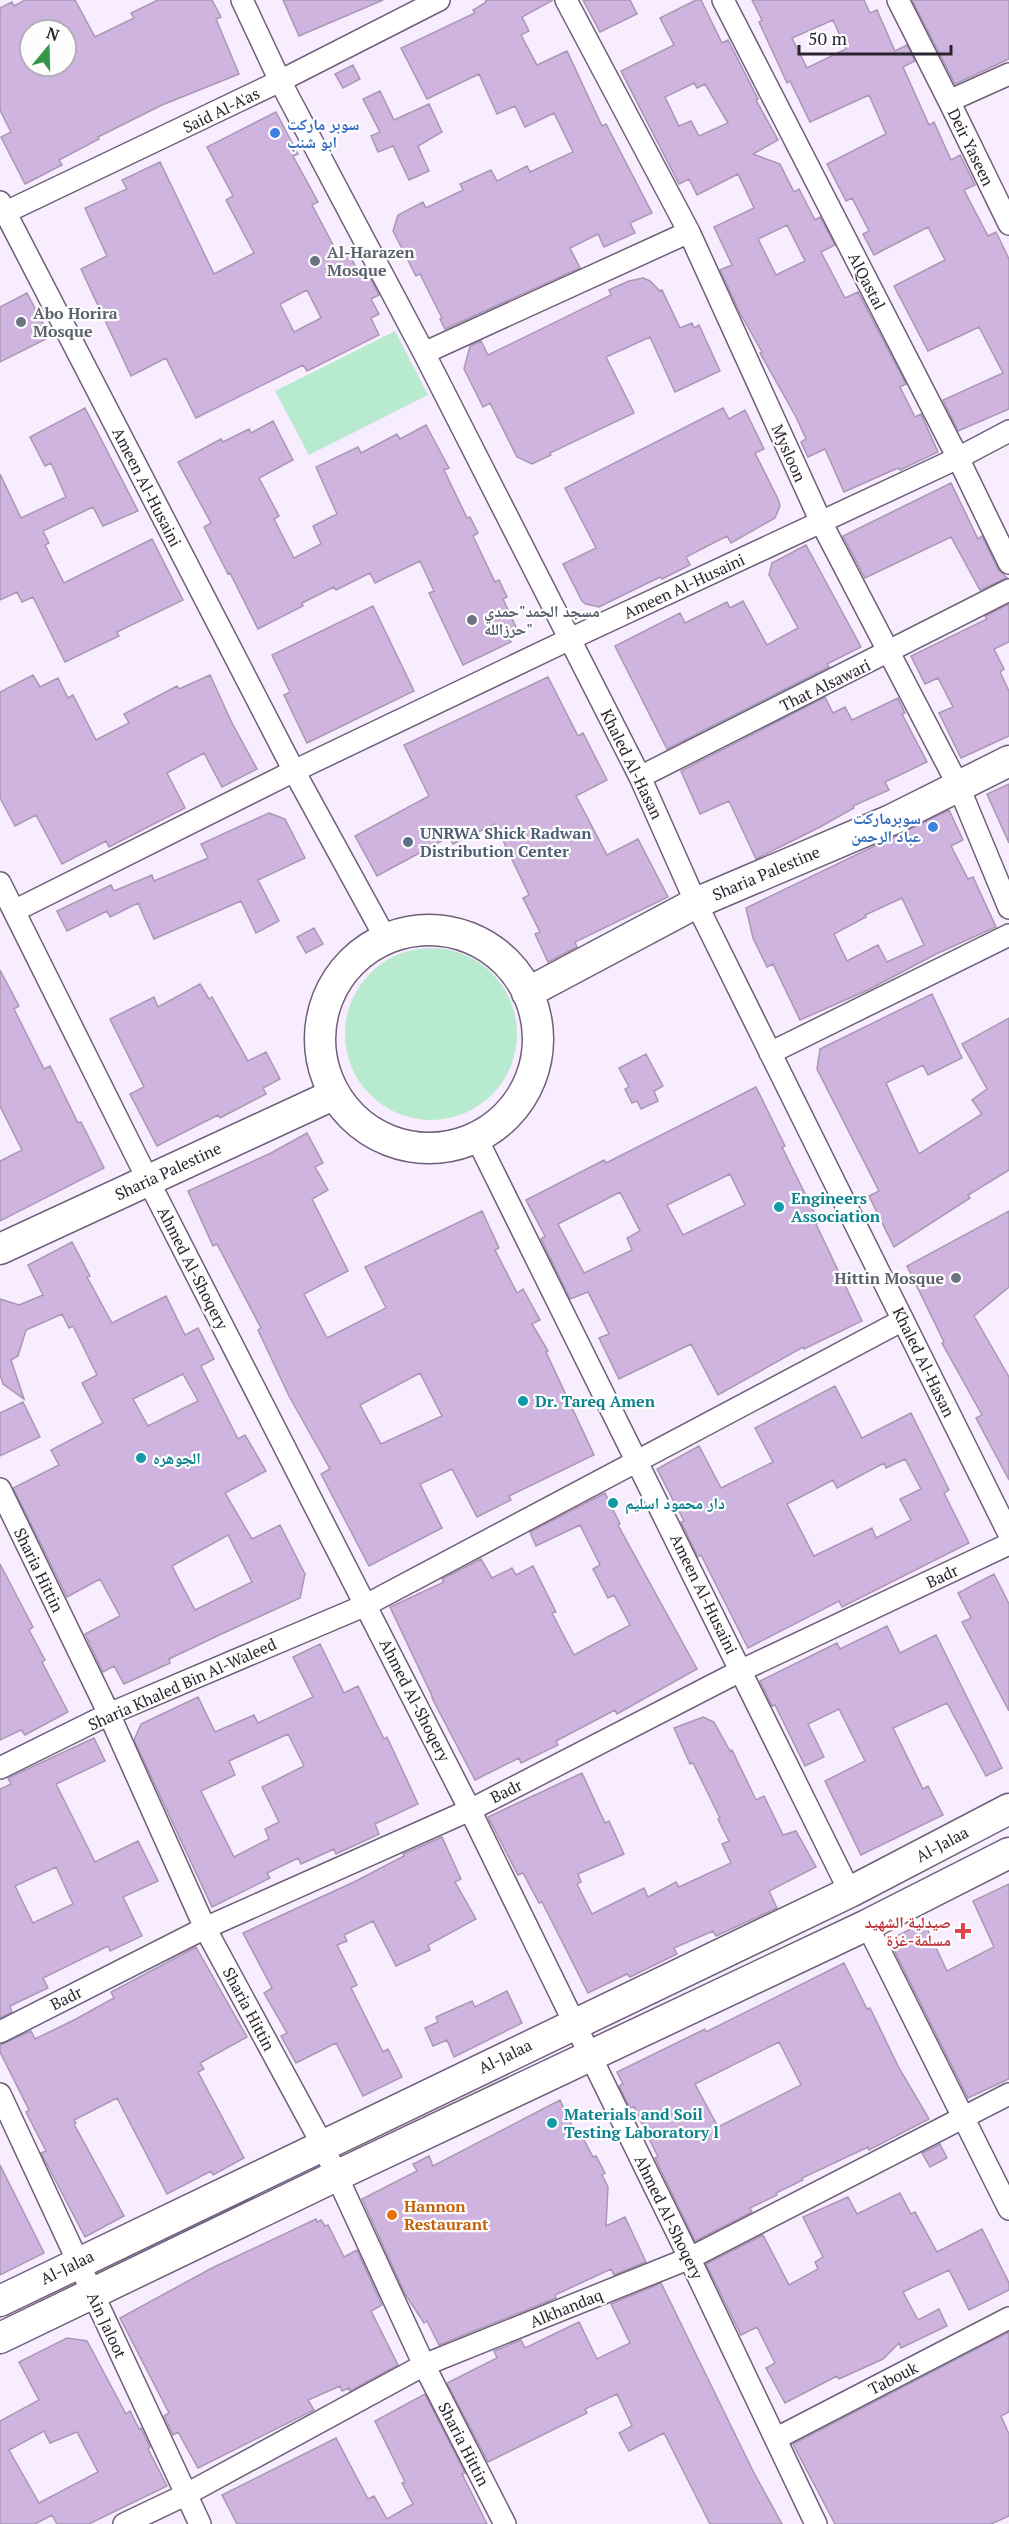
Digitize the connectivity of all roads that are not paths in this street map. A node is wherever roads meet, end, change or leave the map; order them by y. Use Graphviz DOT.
graph roads {
  1 [pos="242,0"];
  2 [pos="439,0"];
  3 [pos="566,0"];
  4 [pos="723,0"];
  5 [pos="898,0"];
  6 [pos="1009,74"];
  7 [pos="280,81"];
  8 [pos="949,101"];
  9 [pos="2,210"];
  10 [pos="1009,224"];
  11 [pos="689,232"];
  12 [pos="423,353"];
  13 [pos="1009,431"];
  14 [pos="958,458"];
  15 [pos="821,522"];
  16 [pos="1009,563"];
  17 [pos="1009,590"];
  18 [pos="570,639"];
  19 [pos="888,653"];
  20 [pos="1009,761"];
  21 [pos="294,771"];
  22 [pos="640,777"];
  23 [pos="958,785"];
  24 [pos="0,883"];
  25 [pos="696,903"];
  26 [pos="1009,908"];
  27 [pos="14,911"];
  28 [pos="1009,935"];
  29 [pos="386,939"];
  30 [pos="527,993"];
  31 [pos="770,1053"];
  32 [pos="335,1094"];
  33 [pos="476,1137"];
  34 [pos="148,1180"];
  35 [pos="0,1249"];
  36 [pos="903,1320"];
  37 [pos="638,1462"];
  38 [pos="0,1489"];
  39 [pos="1009,1534"];
  40 [pos="1009,1544"];
  41 [pos="366,1605"];
  42 [pos="742,1670"];
  43 [pos="109,1714"];
  44 [pos="0,1768"];
  45 [pos="1009,1809"];
  46 [pos="470,1810"];
  47 [pos="1009,1853"];
  48 [pos="850,1892"];
  49 [pos="867,1925"];
  50 [pos="205,1928"];
  51 [pos="575,2022"];
  52 [pos="0,2032"];
  53 [pos="590,2058"];
  54 [pos="0,2094"];
  55 [pos="1009,2094"];
  56 [pos="963,2117"];
  57 [pos="322,2144"];
  58 [pos="336,2176"];
  59 [pos="1009,2209"];
  60 [pos="690,2258"];
  61 [pos="78,2262"];
  62 [pos="93,2294"];
  63 [pos="0,2301"];
  64 [pos="1009,2318"];
  65 [pos="0,2338"];
  66 [pos="424,2365"];
  67 [pos="777,2438"];
  68 [pos="185,2495"];
  69 [pos="124,2524"];
  70 [pos="200,2524"];
  71 [pos="505,2524"];
  72 [pos="816,2524"];
  1 -- 7 [label="street, Khaled Al-Hasan"];
  2 -- 7 [label="street, Said Al-A'as"];
  3 -- 11 [label="street, Mysloon"];
  4 -- 14 [label="street, AlQastal"];
  5 -- 8 [label="street, Deir Yaseen"];
  6 -- 8 [label="street, Deir Yaseen"];
  7 -- 9 [label="street, Said Al-A'as"];
  7 -- 12 [label="street, Khaled Al-Hasan"];
  8 -- 10 [label="street, Deir Yaseen"];
  9 -- 21 [label="street, Ameen Al-Husaini"];
  11 -- 12 [label="street"];
  11 -- 15 [label="street, Mysloon"];
  12 -- 18 [label="street, Khaled Al-Hasan"];
  13 -- 14 [label="street, Ameen Al-Husaini"];
  14 -- 15 [label="street, Ameen Al-Husaini"];
  14 -- 16 [label="street, AlQastal"];
  15 -- 18 [label="street, Ameen Al-Husaini"];
  15 -- 19 [label="street, Mysloon"];
  17 -- 19 [label="street, That Alsawari"];
  18 -- 21 [label="street, Ameen Al-Husaini"];
  18 -- 22 [label="street, Khaled Al-Hasan"];
  19 -- 22 [label="street, That Alsawari"];
  19 -- 23 [label="street, Mysloon"];
  20 -- 23 [label="main road, Sharia Palestine"];
  21 -- 27 [label="street, Ameen Al-Husaini"];
  21 -- 29 [label="street, Ameen Al-Husaini"];
  22 -- 25 [label="street, Khaled Al-Hasan"];
  23 -- 25 [label="main road, Sharia Palestine"];
  23 -- 26 [label="street, Mysloon"];
  24 -- 27 [label="street, Ahmed Al-Shoqery"];
  25 -- 30 [label="main road, Sharia Palestine"];
  25 -- 31 [label="street, Khaled Al-Hasan"];
  27 -- 34 [label="street, Ahmed Al-Shoqery"];
  28 -- 31 [label="street"];
  29 -- 30 [label="main road"];
  29 -- 32 [label="main road"];
  30 -- 33 [label="main road"];
  31 -- 36 [label="street, Khaled Al-Hasan"];
  32 -- 33 [label="main road"];
  32 -- 34 [label="main road, Sharia Palestine"];
  33 -- 37 [label="street, Ameen Al-Husaini"];
  34 -- 35 [label="main road, Sharia Palestine"];
  34 -- 41 [label="street, Ahmed Al-Shoqery"];
  36 -- 37 [label="street, Sharia Khaled Bin Al-Waleed"];
  36 -- 39 [label="street, Khaled Al-Hasan"];
  37 -- 41 [label="street, Sharia Khaled Bin Al-Waleed"];
  37 -- 42 [label="street, Ameen Al-Husaini"];
  38 -- 43 [label="street, Sharia Hittin"];
  40 -- 42 [label="street, Badr"];
  41 -- 43 [label="street, Sharia Khaled Bin Al-Waleed"];
  41 -- 46 [label="street, Ahmed Al-Shoqery"];
  42 -- 46 [label="street, Badr"];
  42 -- 48 [label="street, Ameen Al-Husaini"];
  43 -- 44 [label="street, Sharia Khaled Bin Al-Waleed"];
  43 -- 50 [label="street, Sharia Hittin"];
  45 -- 48 [label="main road, Al-Jalaa"];
  46 -- 50 [label="street, Badr"];
  46 -- 51 [label="street, Ahmed Al-Shoqery"];
  47 -- 49 [label="main road"];
  48 -- 51 [label="main road, Al-Jalaa"];
  49 -- 53 [label="main road"];
  49 -- 56 [label="street"];
  50 -- 52 [label="street, Badr"];
  50 -- 57 [label="street, Sharia Hittin"];
  51 -- 53 [label="street, Ahmed Al-Shoqery"];
  51 -- 57 [label="main road, Al-Jalaa"];
  53 -- 58 [label="main road"];
  53 -- 60 [label="street, Ahmed Al-Shoqery"];
  54 -- 61 [label="street, Ain Jaloot"];
  55 -- 56 [label="street, Alkhandaq"];
  56 -- 59 [label="street"];
  56 -- 60 [label="street, Alkhandaq"];
  57 -- 58 [label="street, Sharia Hittin"];
  57 -- 61 [label="main road, Al-Jalaa"];
  58 -- 62 [label="main road"];
  58 -- 66 [label="street, Sharia Hittin"];
  60 -- 66 [label="street, Alkhandaq"];
  60 -- 67 [label="street, Ahmed Al-Shoqery"];
  61 -- 62 [label="street, Ain Jaloot"];
  61 -- 63 [label="main road, Al-Jalaa"];
  62 -- 65 [label="main road"];
  62 -- 68 [label="street, Ain Jaloot"];
  64 -- 67 [label="street, Tabouk"];
  66 -- 68 [label="street, Alkhandaq"];
  66 -- 71 [label="street, Sharia Hittin"];
  67 -- 72 [label="street, Ahmed Al-Shoqery"];
  68 -- 69 [label="street, Alkhandaq"];
  68 -- 70 [label="street, Ain Jaloot"];
}
